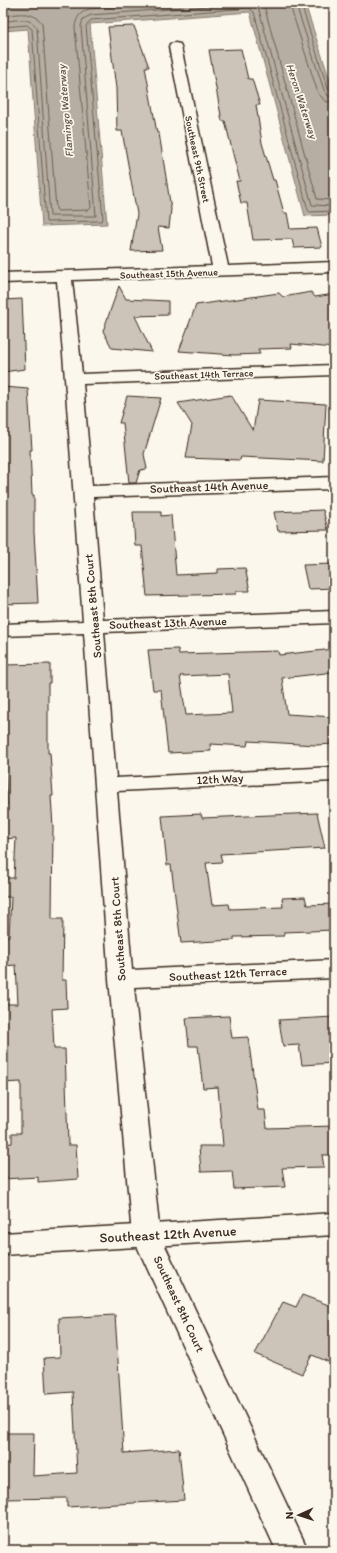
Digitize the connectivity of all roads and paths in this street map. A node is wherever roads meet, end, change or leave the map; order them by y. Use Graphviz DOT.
graph roads {
  1 [pos="175,47"];
  2 [pos="334,267"];
  3 [pos="221,271"];
  4 [pos="64,276"];
  5 [pos="3,278"];
  6 [pos="334,370"];
  7 [pos="74,379"];
  8 [pos="334,483"];
  9 [pos="84,492"];
  10 [pos="334,617"];
  11 [pos="94,626"];
  12 [pos="3,630"];
  13 [pos="334,774"];
  14 [pos="107,785"];
  15 [pos="334,969"];
  16 [pos="121,979"];
  17 [pos="334,1224"];
  18 [pos="146,1235"];
  19 [pos="3,1244"];
  20 [pos="292,1550"];
  1 -- 3 [label="street, Southeast 9th Street"];
  2 -- 3 [label="street, Southeast 15th Avenue"];
  3 -- 4 [label="street, Southeast 15th Avenue"];
  4 -- 5 [label="street, Southeast 15th Avenue"];
  4 -- 7 [label="street, Southeast 8th Court"];
  6 -- 7 [label="street, Southeast 14th Terrace"];
  7 -- 9 [label="street, Southeast 8th Court"];
  8 -- 9 [label="street, Southeast 14th Avenue"];
  9 -- 11 [label="street, Southeast 8th Court"];
  10 -- 11 [label="street, Southeast 13th Avenue"];
  11 -- 12 [label="street, Southeast 13th Avenue"];
  11 -- 14 [label="street, Southeast 8th Court"];
  13 -- 14 [label="street, 12th Way"];
  14 -- 16 [label="street, Southeast 8th Court"];
  15 -- 16 [label="street, Southeast 12th Terrace"];
  16 -- 18 [label="street, Southeast 8th Court"];
  17 -- 18 [label="street, Southeast 12th Avenue"];
  18 -- 19 [label="street, Southeast 12th Avenue"];
  18 -- 20 [label="street, Southeast 8th Court"];
}
